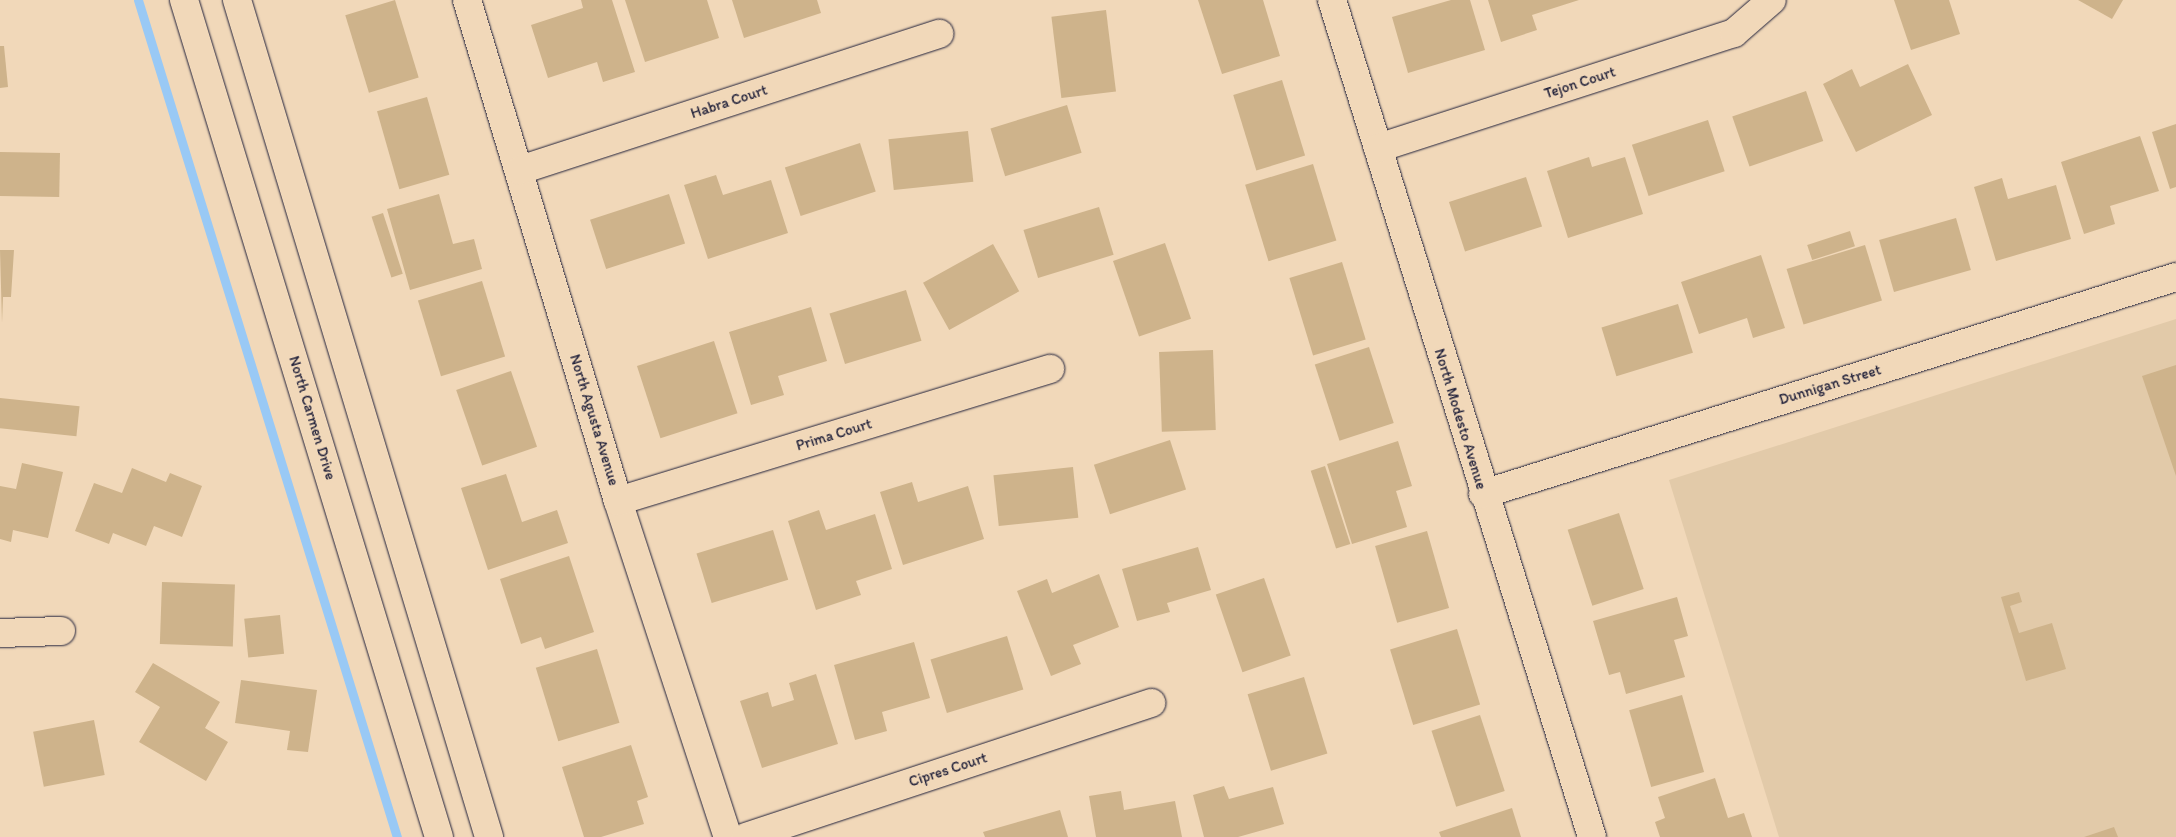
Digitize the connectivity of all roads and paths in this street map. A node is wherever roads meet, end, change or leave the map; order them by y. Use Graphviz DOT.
graph roads {
  1 [pos="184,0"];
  2 [pos="237,0"];
  3 [pos="467,0"];
  4 [pos="1332,0"];
  5 [pos="1772,0"];
  6 [pos="939,34"];
  7 [pos="1378,148"];
  8 [pos="520,170"];
  9 [pos="2176,276"];
  10 [pos="1050,368"];
  11 [pos="1483,494"];
  12 [pos="618,501"];
  13 [pos="61,631"];
  14 [pos="0,633"];
  15 [pos="1151,703"];
  16 [pos="439,837"];
  17 [pos="489,837"];
  18 [pos="728,837"];
  19 [pos="746,837"];
  20 [pos="1592,837"];
  1 -- 16 [label="street, North Carmen Drive"];
  2 -- 17 [label="street"];
  3 -- 8 [label="street, North Agusta Avenue"];
  4 -- 7 [label="street, North Modesto Avenue"];
  5 -- 7 [label="street, Tejon Court"];
  6 -- 8 [label="street, Habra Court"];
  7 -- 11 [label="street, North Modesto Avenue"];
  8 -- 12 [label="street, North Agusta Avenue"];
  9 -- 11 [label="street, Dunnigan Street"];
  10 -- 12 [label="street, Prima Court"];
  11 -- 20 [label="street, North Modesto Avenue"];
  12 -- 18 [label="street, North Agusta Avenue"];
  13 -- 14 [label="street"];
  15 -- 19 [label="street, Cipres Court"];
}
